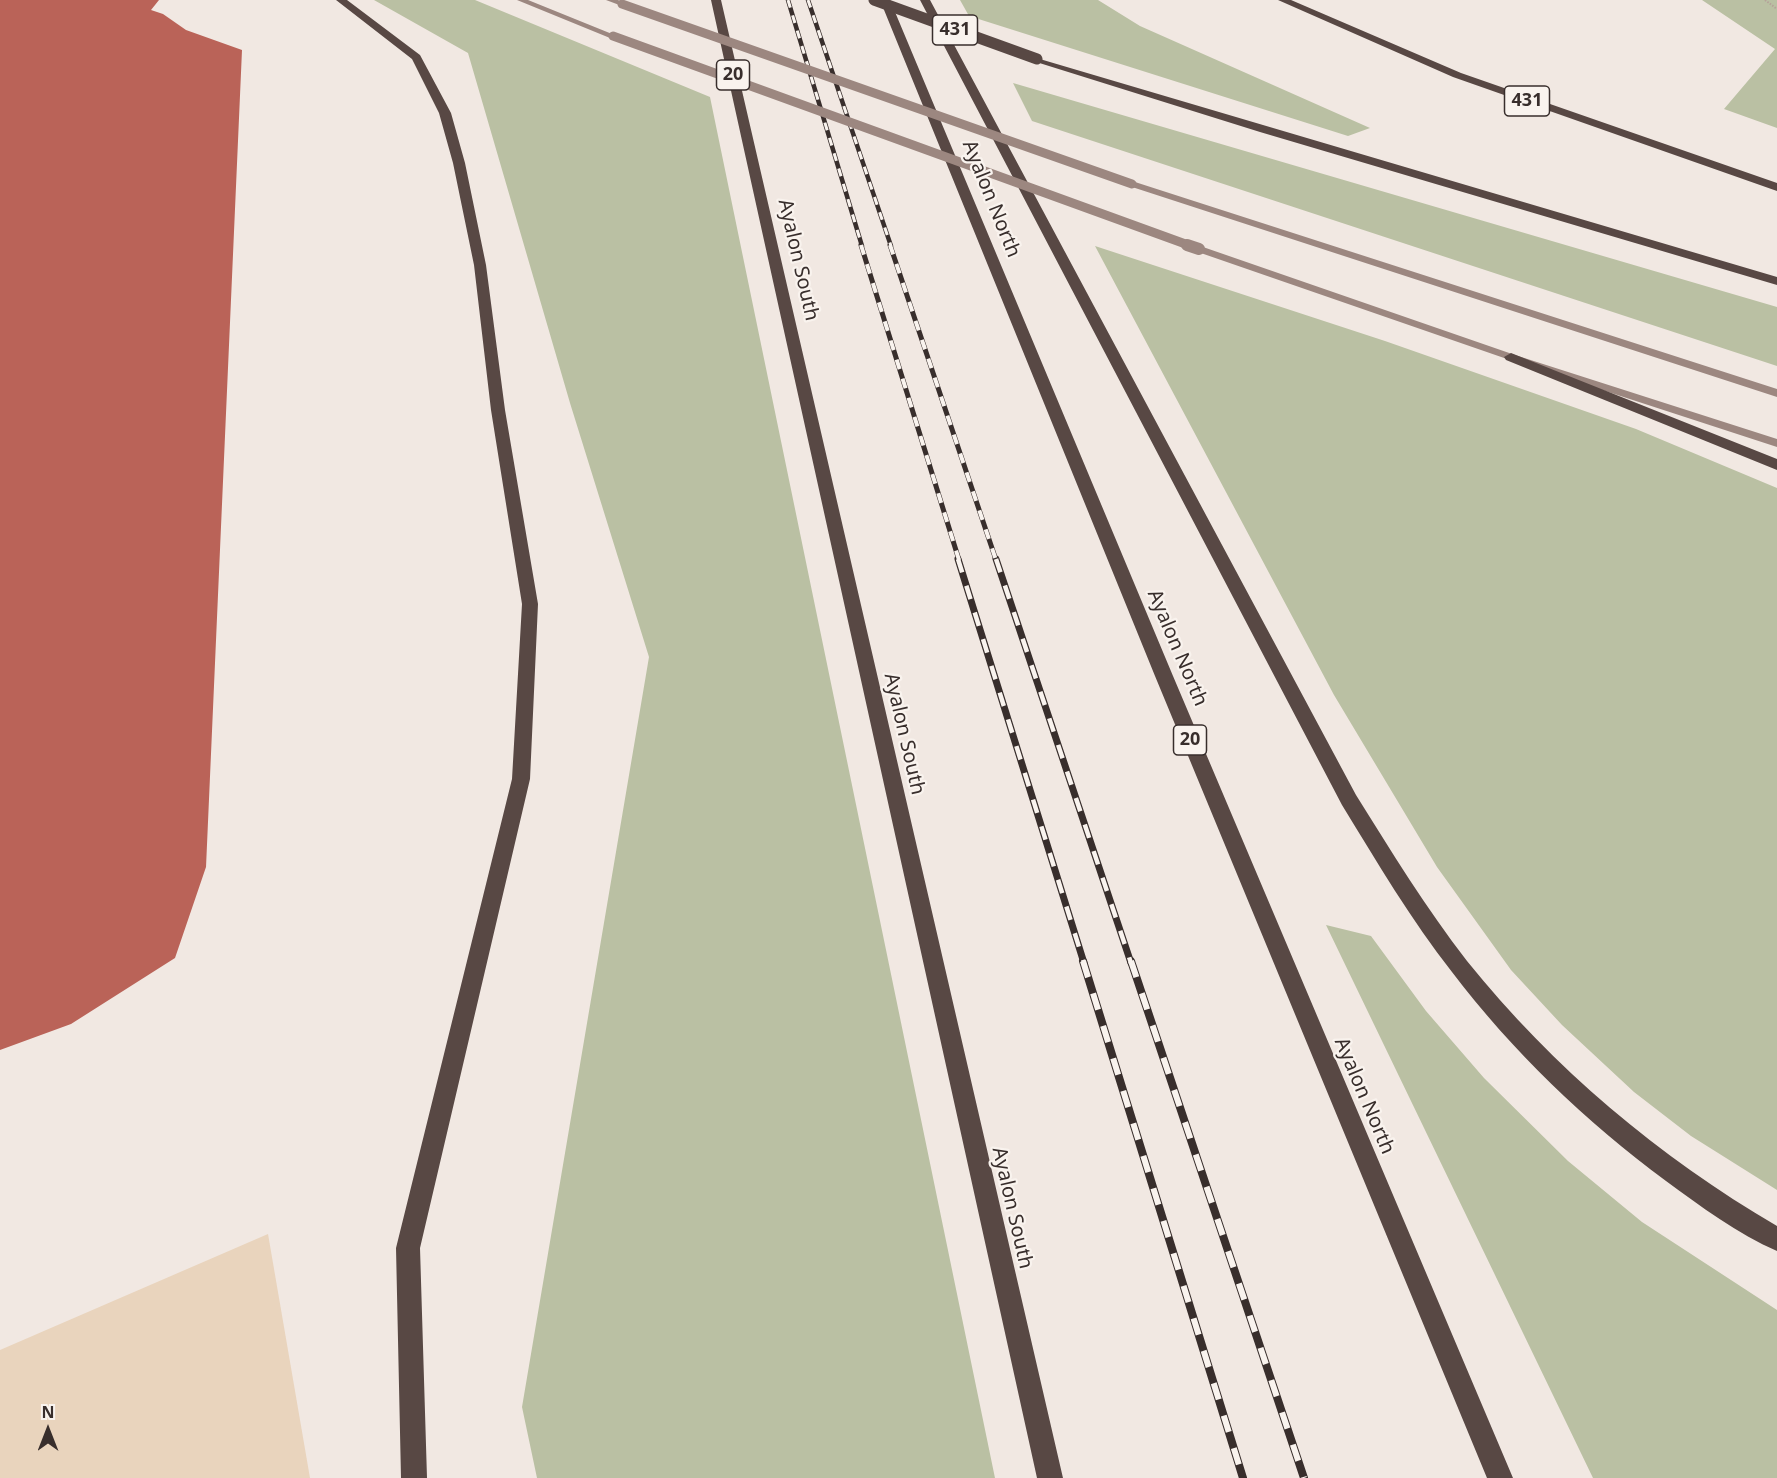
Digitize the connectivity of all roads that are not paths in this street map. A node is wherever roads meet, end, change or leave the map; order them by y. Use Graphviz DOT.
graph roads {
  1 [pos="341,0"];
  2 [pos="521,0"];
  3 [pos="610,0"];
  4 [pos="716,0"];
  5 [pos="874,0"];
  6 [pos="885,0"];
  7 [pos="925,0"];
  8 [pos="1282,0"];
  9 [pos="1777,187"];
  10 [pos="1777,281"];
  11 [pos="1511,357"];
  12 [pos="1777,393"];
  13 [pos="1777,443"];
  14 [pos="1777,465"];
  15 [pos="1777,1239"];
  16 [pos="414,1478"];
  17 [pos="1050,1478"];
  18 [pos="1500,1478"];
  1 -- 16 [label="highway"];
  2 -- 11 [label="street, bridge"];
  3 -- 12 [label="street, bridge"];
  4 -- 17 [label="highway, Ayalon South / 20"];
  5 -- 10 [label="highway, 431, bridge"];
  6 -- 18 [label="highway, Ayalon North / 20"];
  7 -- 15 [label="highway"];
  8 -- 9 [label="highway, 431"];
  11 -- 13 [label="street"];
  11 -- 14 [label="highway"];
}
